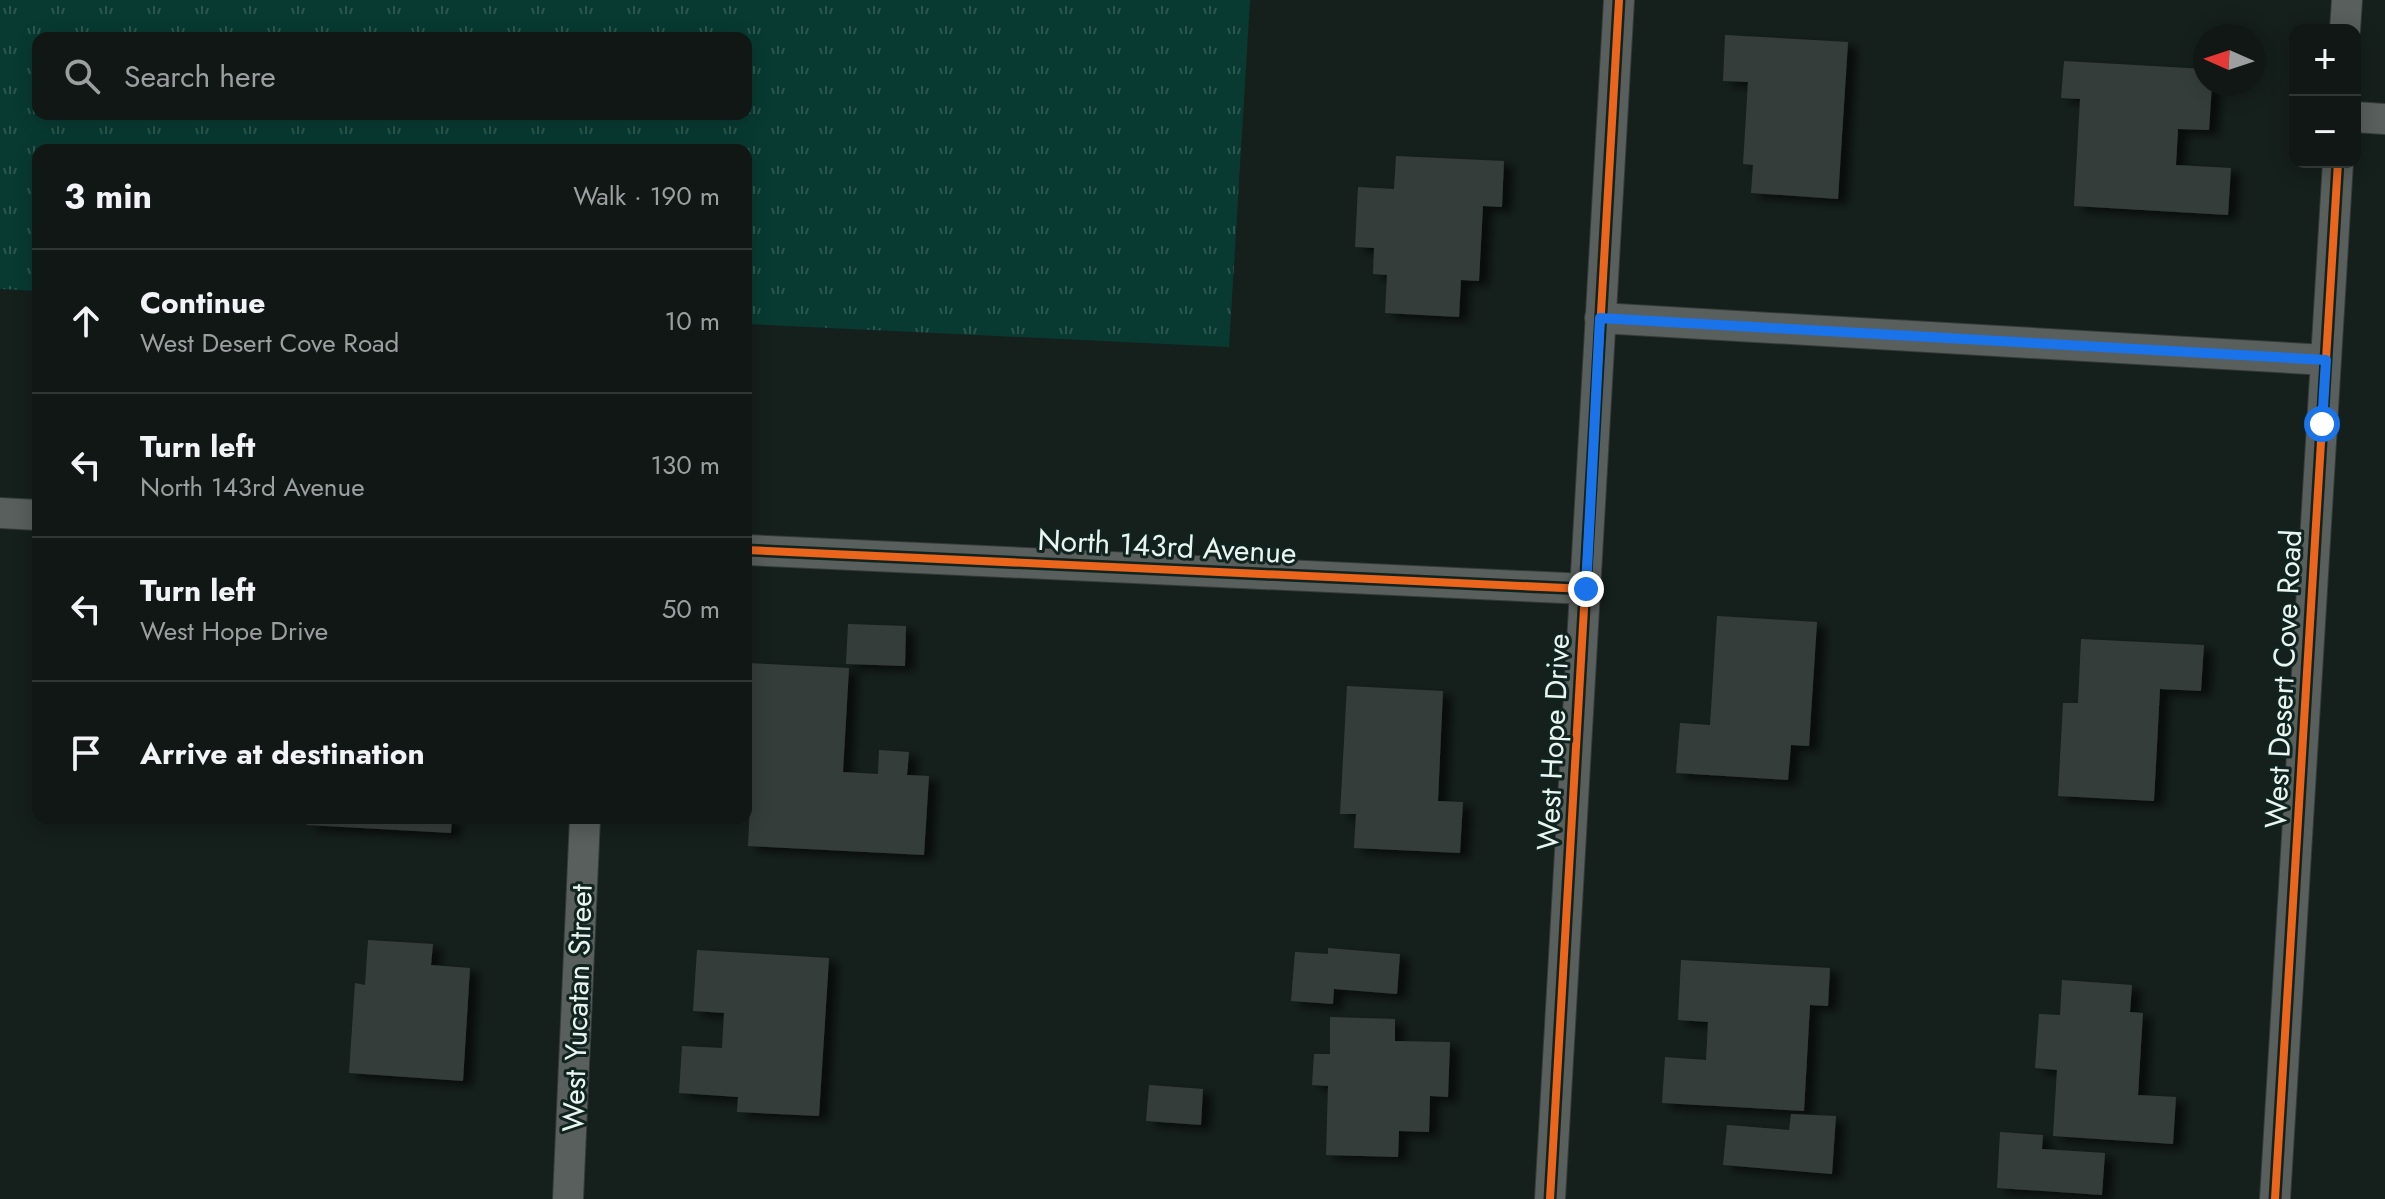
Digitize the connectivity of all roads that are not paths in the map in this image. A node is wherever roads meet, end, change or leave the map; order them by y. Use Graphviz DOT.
graph roads {
  1 [pos="1619,0"];
  2 [pos="2347,0"];
  3 [pos="2345,24"];
  4 [pos="2361,117"];
  5 [pos="2385,119"];
  6 [pos="2338,168"];
  7 [pos="1600,318"];
  8 [pos="2326,360"];
  9 [pos="0,513"];
  10 [pos="32,515"];
  11 [pos="752,550"];
  12 [pos="1586,589"];
  13 [pos="585,824"];
  14 [pos="568,1199"];
  15 [pos="1550,1199"];
  16 [pos="2275,1199"];
  1 -- 7 [label="street, West Hope Drive"];
  2 -- 3 [label="street"];
  4 -- 5 [label="street"];
  6 -- 8 [label="street, West Desert Cove Road"];
  7 -- 8 [label="street"];
  7 -- 12 [label="street, West Hope Drive"];
  8 -- 16 [label="street, West Desert Cove Road"];
  9 -- 10 [label="street"];
  11 -- 12 [label="street, North 143rd Avenue"];
  12 -- 15 [label="street, West Hope Drive"];
  13 -- 14 [label="street, West Yucatan Street"];
}
